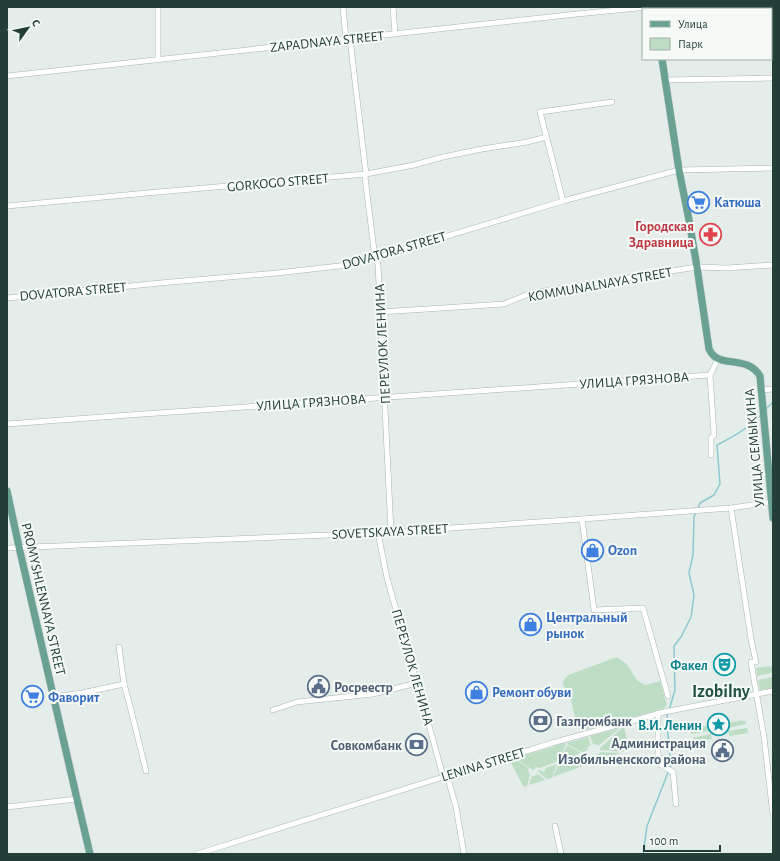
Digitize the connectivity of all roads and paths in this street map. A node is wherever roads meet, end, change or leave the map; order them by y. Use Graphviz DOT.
graph roads {
  1 [pos="158,7"];
  2 [pos="343,7"];
  3 [pos="392,7"];
  4 [pos="648,7"];
  5 [pos="395,34"];
  6 [pos="348,39"];
  7 [pos="158,60"];
  8 [pos="662,60"];
  9 [pos="7,76"];
  10 [pos="773,78"];
  11 [pos="665,80"];
  12 [pos="612,102"];
  13 [pos="547,137"];
  14 [pos="773,168"];
  15 [pos="679,170"];
  16 [pos="366,174"];
  17 [pos="563,201"];
  18 [pos="7,206"];
  19 [pos="375,258"];
  20 [pos="773,265"];
  21 [pos="697,267"];
  22 [pos="7,298"];
  23 [pos="380,312"];
  24 [pos="718,359"];
  25 [pos="710,375"];
  26 [pos="772,389"];
  27 [pos="761,390"];
  28 [pos="384,397"];
  29 [pos="7,424"];
  30 [pos="711,455"];
  31 [pos="7,491"];
  32 [pos="772,502"];
  33 [pos="730,508"];
  34 [pos="773,518"];
  35 [pos="582,519"];
  36 [pos="391,532"];
  37 [pos="378,533"];
  38 [pos="19,547"];
  39 [pos="7,548"];
  40 [pos="118,647"];
  41 [pos="417,683"];
  42 [pos="124,684"];
  43 [pos="773,691"];
  44 [pos="757,694"];
  45 [pos="668,696"];
  46 [pos="53,697"];
  47 [pos="273,710"];
  48 [pos="661,713"];
  49 [pos="146,771"];
  50 [pos="445,776"];
  51 [pos="77,799"];
  52 [pos="676,804"];
  53 [pos="7,807"];
  54 [pos="773,815"];
  55 [pos="555,826"];
  56 [pos="90,854"];
  57 [pos="197,854"];
  58 [pos="464,854"];
  59 [pos="562,854"];
  1 -- 7 [label="street"];
  2 -- 6 [label="street, ПЕРЕУЛОК ЛЕНИНА"];
  3 -- 5 [label="street"];
  4 -- 5 [label="street, ZAPADNAYA STREET"];
  5 -- 6 [label="street, ZAPADNAYA STREET"];
  6 -- 7 [label="street, ZAPADNAYA STREET"];
  6 -- 16 [label="street, ПЕРЕУЛОК ЛЕНИНА"];
  7 -- 9 [label="street, ZAPADNAYA STREET"];
  8 -- 11 [label="main road"];
  10 -- 11 [label="street"];
  11 -- 15 [label="main road"];
  12 -- 13 [label="street"];
  13 -- 16 [label="street, GORKOGO STREET"];
  13 -- 17 [label="street"];
  14 -- 15 [label="street, DOVATORA STREET"];
  15 -- 17 [label="street, DOVATORA STREET"];
  15 -- 21 [label="main road"];
  16 -- 18 [label="street, GORKOGO STREET"];
  16 -- 19 [label="street, ПЕРЕУЛОК ЛЕНИНА"];
  17 -- 19 [label="street, DOVATORA STREET"];
  19 -- 22 [label="street, DOVATORA STREET"];
  19 -- 23 [label="street, ПЕРЕУЛОК ЛЕНИНА"];
  20 -- 21 [label="street, KOMMUNALNAYA STREET"];
  21 -- 23 [label="street, KOMMUNALNAYA STREET"];
  21 -- 24 [label="main road"];
  23 -- 28 [label="street, ПЕРЕУЛОК ЛЕНИНА"];
  24 -- 25 [label="street"];
  24 -- 27 [label="main road, УЛИЦА СЕМЫКИНА"];
  25 -- 28 [label="street, УЛИЦА ГРЯЗНОВА"];
  25 -- 30 [label="street"];
  26 -- 27 [label="street"];
  27 -- 32 [label="main road, УЛИЦА СЕМЫКИНА"];
  28 -- 29 [label="street, УЛИЦА ГРЯЗНОВА"];
  28 -- 36 [label="street, ПЕРЕУЛОК ЛЕНИНА"];
  31 -- 38 [label="main road, PROMYSHLENNAYA STREET"];
  32 -- 33 [label="street, SOVETSKAYA STREET"];
  32 -- 34 [label="main road, УЛИЦА СЕМЫКИНА"];
  33 -- 35 [label="street, SOVETSKAYA STREET"];
  33 -- 44 [label="street"];
  35 -- 36 [label="street, SOVETSKAYA STREET"];
  35 -- 45 [label="street"];
  36 -- 37 [label="street, SOVETSKAYA STREET"];
  37 -- 38 [label="street, SOVETSKAYA STREET"];
  37 -- 41 [label="street, ПЕРЕУЛОК ЛЕНИНА"];
  38 -- 39 [label="street, SOVETSKAYA STREET"];
  38 -- 46 [label="main road, PROMYSHLENNAYA STREET"];
  40 -- 42 [label="street"];
  41 -- 47 [label="street"];
  41 -- 50 [label="street, ПЕРЕУЛОК ЛЕНИНА"];
  42 -- 46 [label="street"];
  42 -- 49 [label="street"];
  43 -- 44 [label="street, LENINA STREET"];
  44 -- 48 [label="street, LENINA STREET"];
  44 -- 54 [label="street"];
  46 -- 51 [label="main road, PROMYSHLENNAYA STREET"];
  48 -- 50 [label="street, LENINA STREET"];
  48 -- 52 [label="street"];
  50 -- 57 [label="street, LENINA STREET"];
  50 -- 58 [label="street, ПЕРЕУЛОК ЛЕНИНА"];
  51 -- 53 [label="street"];
  51 -- 56 [label="main road, PROMYSHLENNAYA STREET"];
  55 -- 59 [label="street"];
}
